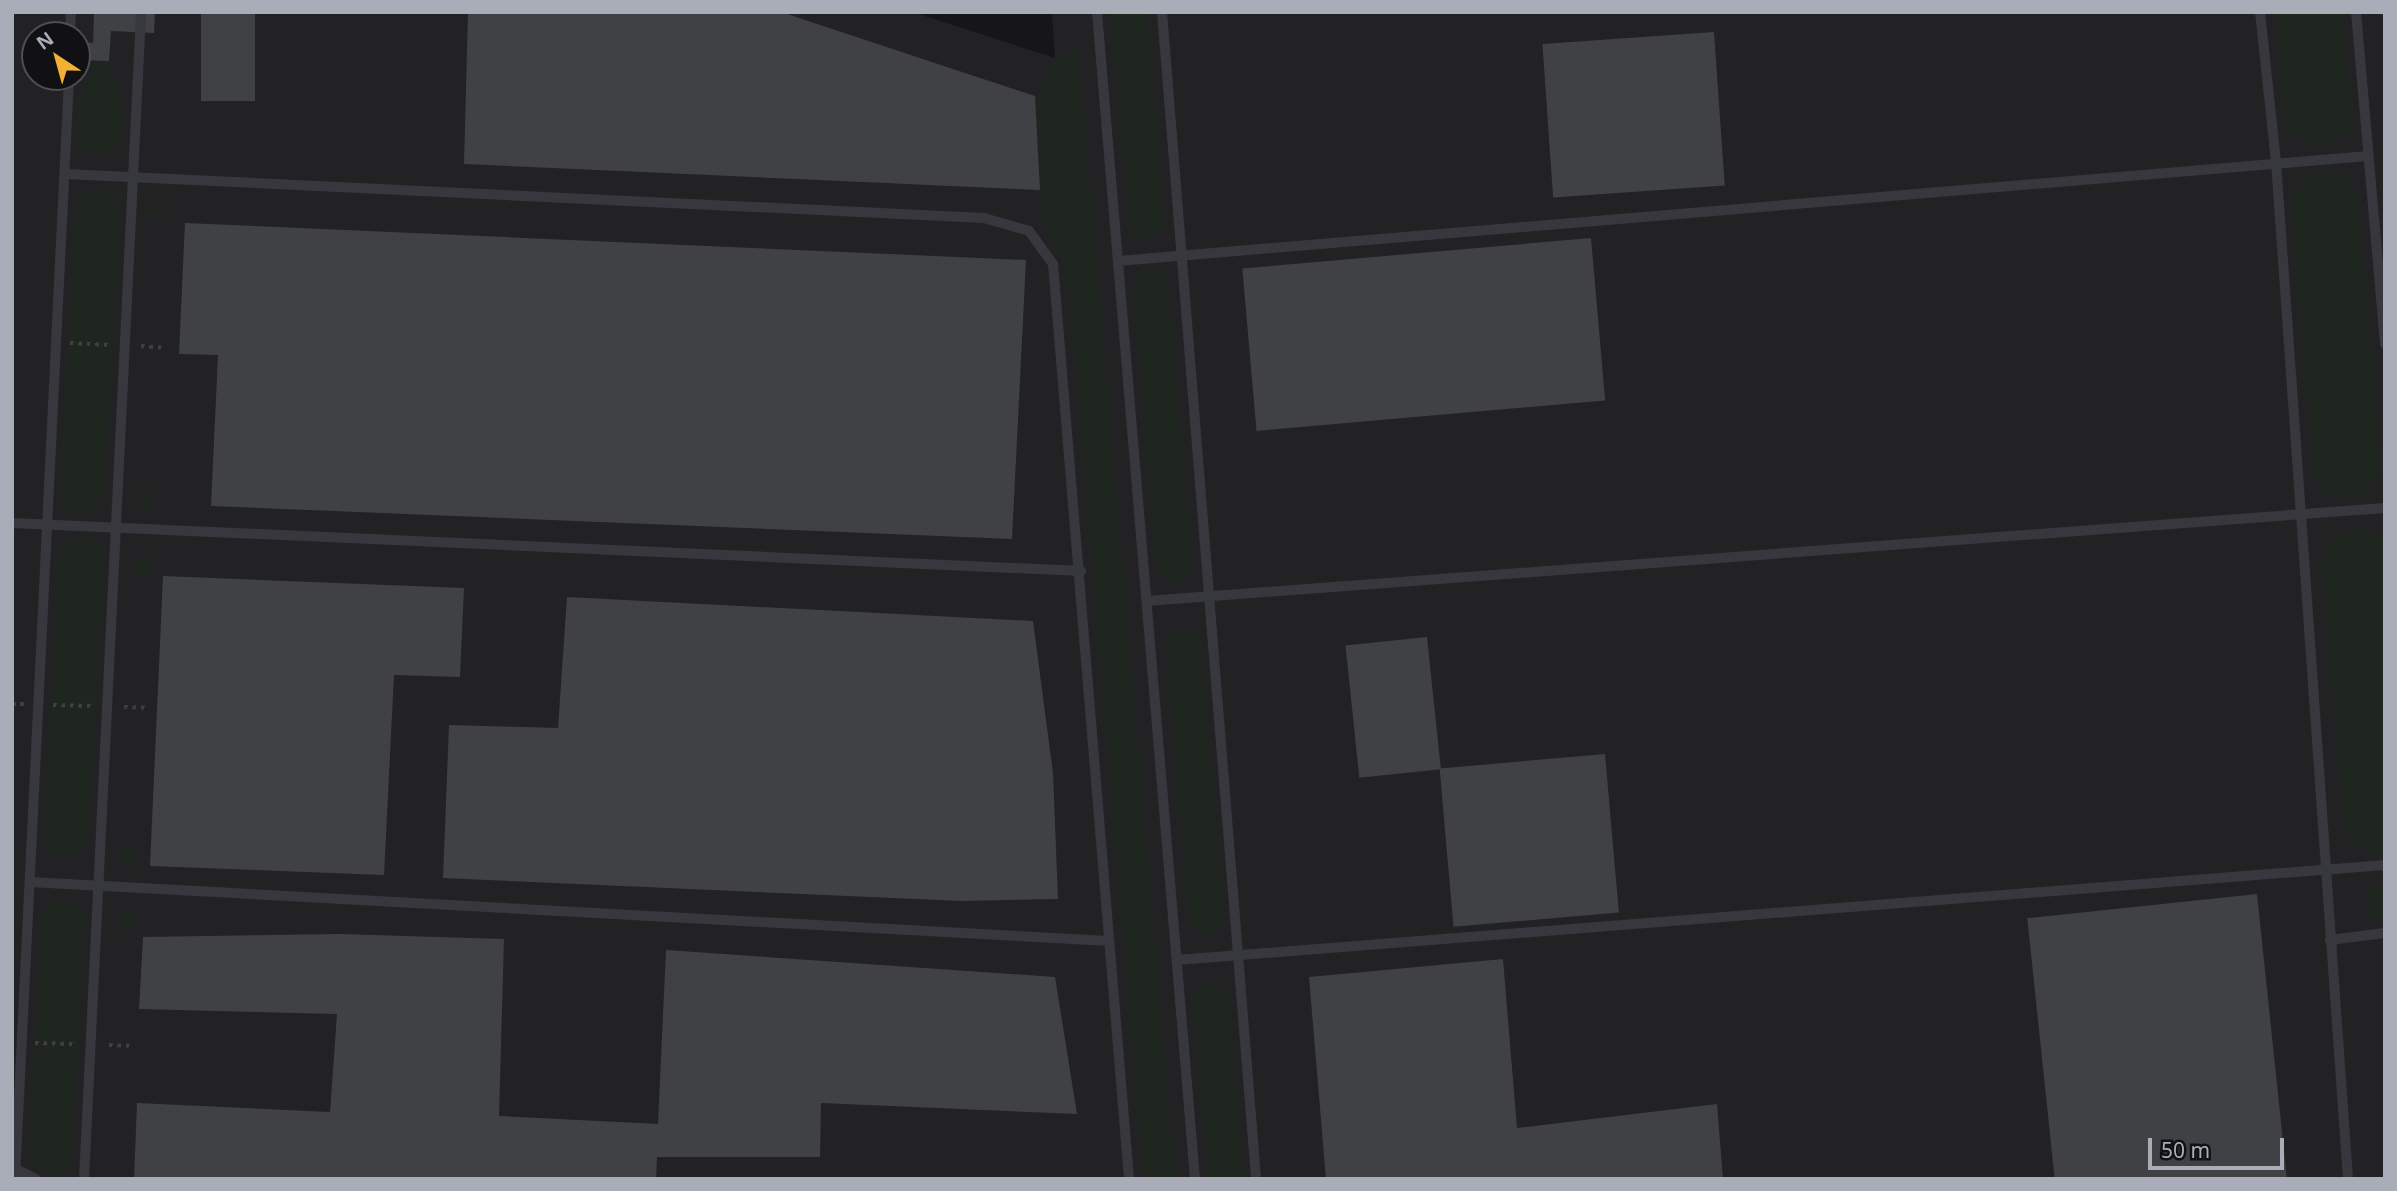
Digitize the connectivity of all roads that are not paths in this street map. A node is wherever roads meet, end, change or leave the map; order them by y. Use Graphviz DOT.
graph roads {
  1 [pos="141,12"];
  2 [pos="1097,12"];
  3 [pos="1162,12"];
  4 [pos="2260,12"];
  5 [pos="2356,12"];
  6 [pos="69,91"];
  7 [pos="2368,156"];
  8 [pos="2276,162"];
  9 [pos="66,174"];
  10 [pos="136,177"];
  11 [pos="1181,252"];
  12 [pos="1118,261"];
  13 [pos="2385,344"];
  14 [pos="2385,508"];
  15 [pos="2301,516"];
  16 [pos="12,523"];
  17 [pos="49,524"];
  18 [pos="118,530"];
  19 [pos="1081,571"];
  20 [pos="1209,594"];
  21 [pos="1147,601"];
  22 [pos="2385,865"];
  23 [pos="2325,871"];
  24 [pos="30,882"];
  25 [pos="98,886"];
  26 [pos="2385,933"];
  27 [pos="2330,940"];
  28 [pos="1109,941"];
  29 [pos="1238,957"];
  30 [pos="1177,960"];
  31 [pos="14,1171"];
  32 [pos="36,1179"];
  33 [pos="84,1179"];
  34 [pos="1129,1179"];
  35 [pos="1195,1179"];
  36 [pos="1256,1179"];
  37 [pos="2348,1179"];
  1 -- 10 [label="lane"];
  2 -- 12 [label="lane"];
  3 -- 11 [label="lane"];
  4 -- 8 [label="lane"];
  5 -- 7 [label="lane"];
  6 -- 9 [label="lane"];
  7 -- 8 [label="lane"];
  7 -- 13 [label="lane"];
  8 -- 11 [label="lane"];
  8 -- 15 [label="lane"];
  9 -- 10 [label="lane"];
  9 -- 17 [label="lane"];
  10 -- 18 [label="lane"];
  10 -- 19 [label="lane"];
  11 -- 12 [label="lane"];
  11 -- 20 [label="lane"];
  12 -- 21 [label="lane"];
  14 -- 15 [label="lane"];
  15 -- 20 [label="lane"];
  15 -- 23 [label="lane"];
  16 -- 17 [label="lane"];
  17 -- 18 [label="lane"];
  17 -- 24 [label="lane"];
  18 -- 19 [label="lane"];
  18 -- 25 [label="lane"];
  19 -- 28 [label="lane"];
  20 -- 21 [label="lane"];
  20 -- 29 [label="lane"];
  21 -- 30 [label="lane"];
  22 -- 23 [label="lane"];
  23 -- 27 [label="lane"];
  23 -- 29 [label="lane"];
  24 -- 25 [label="lane"];
  24 -- 31 [label="lane"];
  25 -- 28 [label="lane"];
  25 -- 33 [label="lane"];
  26 -- 27 [label="lane"];
  27 -- 37 [label="lane"];
  28 -- 34 [label="lane"];
  29 -- 30 [label="lane"];
  29 -- 36 [label="lane"];
  30 -- 35 [label="lane"];
  31 -- 32 [label="lane"];
}
